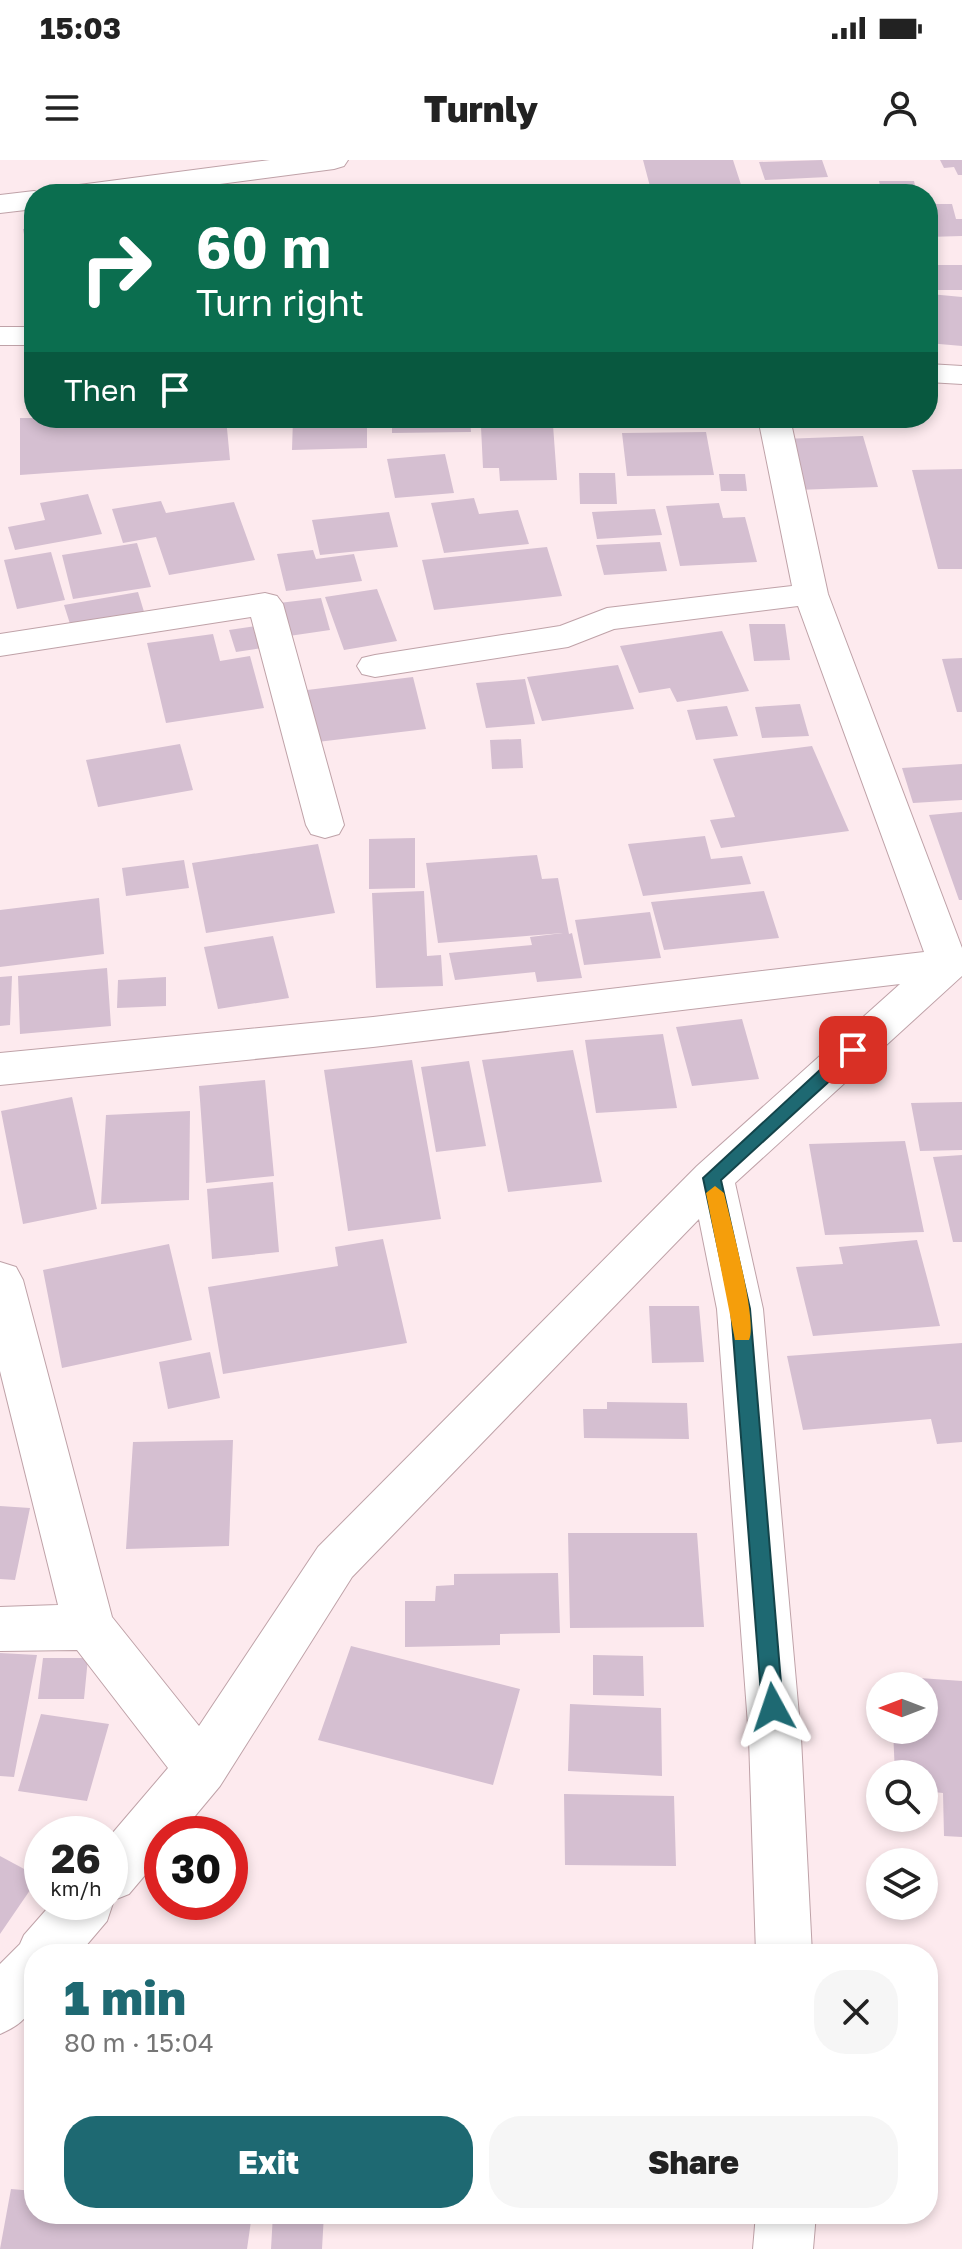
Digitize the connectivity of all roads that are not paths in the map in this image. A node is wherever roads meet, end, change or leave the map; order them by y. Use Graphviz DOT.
graph roads {
  1 [pos="334,160"];
  2 [pos="154,184"];
  3 [pos="24,201"];
  4 [pos="0,204"];
  5 [pos="0,336"];
  6 [pos="24,336"];
  7 [pos="938,374"];
  8 [pos="962,375"];
  9 [pos="776,428"];
  10 [pos="811,594"];
  11 [pos="0,645"];
  12 [pos="375,666"];
  13 [pos="325,825"];
  14 [pos="955,963"];
  15 [pos="0,1069"];
  16 [pos="712,1178"];
  17 [pos="0,1280"];
  18 [pos="89,1627"];
  19 [pos="0,1629"];
  20 [pos="201,1769"];
  21 [pos="128,1855"];
  22 [pos="73,1920"];
  23 [pos="52,1944"];
  24 [pos="784,1944"];
  25 [pos="24,1978"];
  26 [pos="0,2006"];
  27 [pos="785,2224"];
  28 [pos="783,2249"];
  1 -- 2 [label="street"];
  3 -- 4 [label="street"];
  5 -- 6 [label="street"];
  7 -- 8 [label="street"];
  9 -- 10 [label="street"];
  10 -- 12 [label="street"];
  10 -- 14 [label="street"];
  11 -- 13 [label="street"];
  14 -- 15 [label="street"];
  14 -- 16 [label="street"];
  16 -- 20 [label="street"];
  16 -- 24 [label="street"];
  17 -- 18 [label="street"];
  18 -- 19 [label="street"];
  18 -- 20 [label="street"];
  20 -- 21 [label="street"];
  22 -- 23 [label="street"];
  25 -- 26 [label="street"];
  27 -- 28 [label="street"];
}
